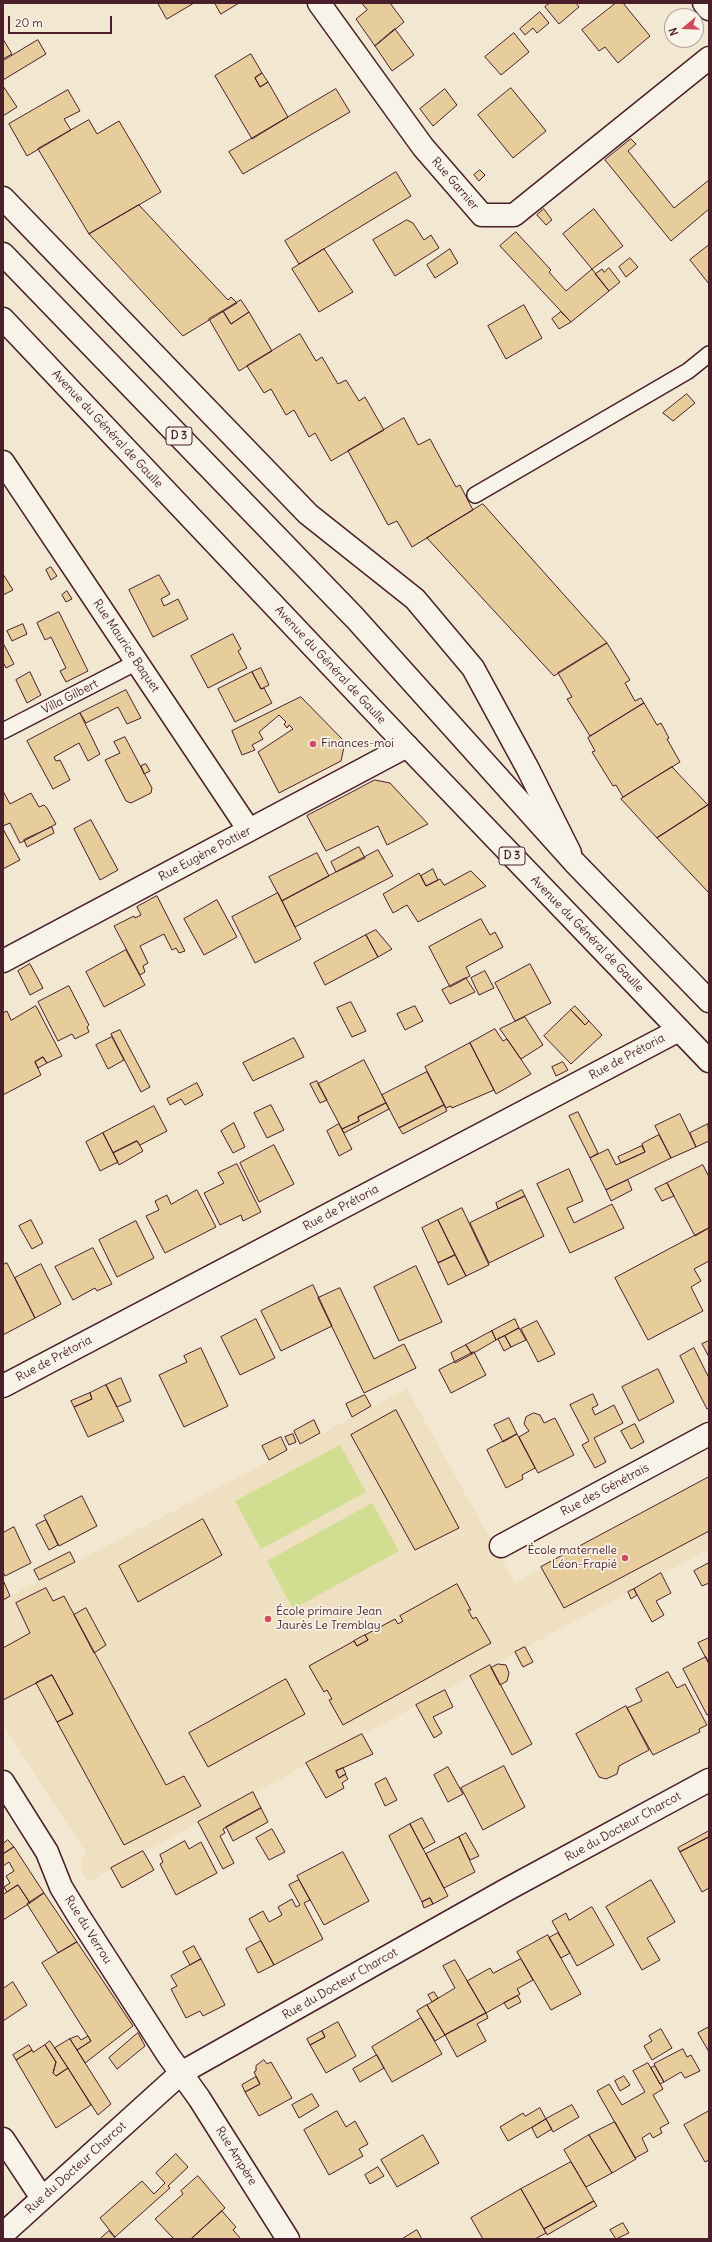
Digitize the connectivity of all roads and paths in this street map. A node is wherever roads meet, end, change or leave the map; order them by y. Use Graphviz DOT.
graph roads {
  1 [pos="319,3"];
  2 [pos="704,3"];
  3 [pos="709,9"];
  4 [pos="709,58"];
  5 [pos="3,198"];
  6 [pos="3,254"];
  7 [pos="3,319"];
  8 [pos="709,354"];
  9 [pos="3,462"];
  10 [pos="475,495"];
  11 [pos="137,662"];
  12 [pos="3,731"];
  13 [pos="407,746"];
  14 [pos="249,830"];
  15 [pos="574,862"];
  16 [pos="3,961"];
  17 [pos="709,1001"];
  18 [pos="679,1030"];
  19 [pos="709,1061"];
  20 [pos="3,1386"];
  21 [pos="709,1434"];
  22 [pos="501,1546"];
  23 [pos="709,1780"];
  24 [pos="3,1782"];
  25 [pos="181,2073"];
  26 [pos="3,2139"];
  27 [pos="42,2198"];
  28 [pos="3,2234"];
  29 [pos="288,2239"];
  1 -- 4 [label="street, Rue Garnier"];
  2 -- 3 [label="street"];
  5 -- 15 [label="street"];
  6 -- 15 [label="street, D 3"];
  7 -- 13 [label="street, Avenue du Général de Gaulle / D 3"];
  8 -- 10 [label="lane"];
  9 -- 11 [label="street, Rue Maurice Baquet"];
  11 -- 12 [label="lane, Villa Gilbert"];
  11 -- 14 [label="street, Rue Maurice Baquet"];
  13 -- 14 [label="street, Rue Eugène Pottier"];
  13 -- 18 [label="street, Avenue du Général de Gaulle / D 3"];
  14 -- 16 [label="street, Rue Eugène Pottier"];
  15 -- 17 [label="street, D 3"];
  18 -- 19 [label="street, Avenue du Général de Gaulle / D 3"];
  18 -- 20 [label="street, Rue de Prétoria"];
  21 -- 22 [label="street, Rue des Génétrais"];
  23 -- 25 [label="street, Rue du Docteur Charcot"];
  24 -- 25 [label="street, Rue du Verrou"];
  25 -- 27 [label="street, Rue du Docteur Charcot"];
  25 -- 29 [label="street, Rue Ampère"];
  26 -- 27 [label="street"];
  27 -- 28 [label="street, Rue du Docteur Charcot"];
}
